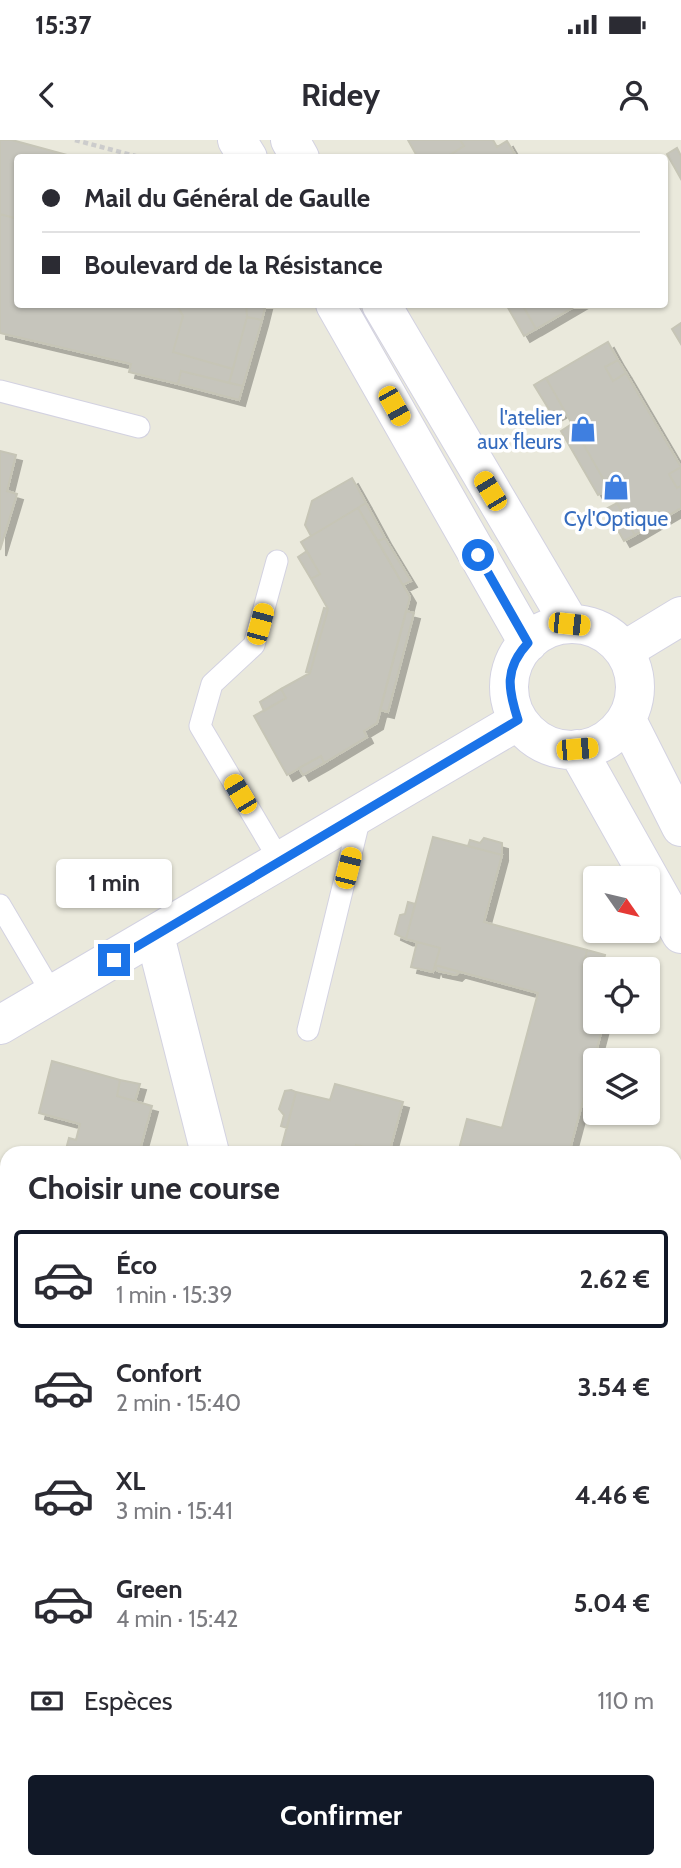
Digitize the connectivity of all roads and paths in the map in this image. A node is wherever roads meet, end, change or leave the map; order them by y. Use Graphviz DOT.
graph roads {
  1 [pos="75,140"];
  2 [pos="128,154"];
  3 [pos="337,308"];
  4 [pos="383,308"];
  5 [pos="0,391"];
  6 [pos="139,427"];
  7 [pos="277,561"];
  8 [pos="681,616"];
  9 [pos="569,624"];
  10 [pos="528,643"];
  11 [pos="625,650"];
  12 [pos="518,720"];
  13 [pos="626,720"];
  14 [pos="577,749"];
  15 [pos="362,814"];
  16 [pos="681,827"];
  17 [pos="281,861"];
  18 [pos="0,905"];
  19 [pos="681,934"];
  20 [pos="155,936"];
  21 [pos="53,995"];
  22 [pos="0,1026"];
  23 [pos="308,1031"];
  24 [pos="208,1146"];
  1 -- 2 [label="path"];
  3 -- 10 [label="street"];
  4 -- 9 [label="street"];
  5 -- 6 [label="lane"];
  7 -- 17 [label="lane"];
  8 -- 11 [label="street"];
  9 -- 10 [label="street"];
  9 -- 11 [label="street"];
  10 -- 12 [label="street"];
  11 -- 13 [label="street"];
  12 -- 14 [label="street"];
  12 -- 15 [label="street"];
  13 -- 14 [label="street"];
  13 -- 16 [label="street"];
  14 -- 19 [label="street"];
  15 -- 17 [label="street"];
  15 -- 23 [label="lane"];
  17 -- 20 [label="street"];
  18 -- 21 [label="lane"];
  20 -- 21 [label="street"];
  20 -- 24 [label="street"];
  21 -- 22 [label="street"];
}
